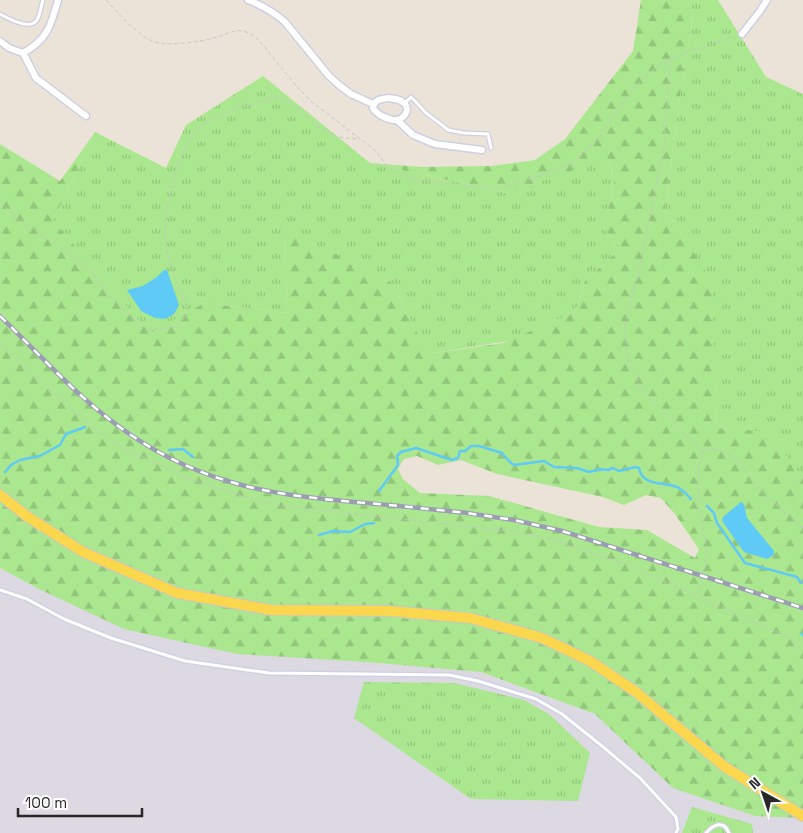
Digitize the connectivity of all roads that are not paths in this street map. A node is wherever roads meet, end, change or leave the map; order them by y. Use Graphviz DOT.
graph roads {
  1 [pos="43,0"];
  2 [pos="58,0"];
  3 [pos="248,0"];
  4 [pos="767,0"];
  5 [pos="0,14"];
  6 [pos="742,34"];
  7 [pos="0,41"];
  8 [pos="23,53"];
  9 [pos="373,104"];
  10 [pos="405,104"];
  11 [pos="86,116"];
  12 [pos="397,120"];
  13 [pos="491,148"];
  14 [pos="482,150"];
  15 [pos="0,495"];
  16 [pos="0,590"];
  17 [pos="803,816"];
  18 [pos="676,833"];
  19 [pos="706,833"];
  20 [pos="729,833"];
  1 -- 5 [label="lane"];
  2 -- 8 [label="street"];
  3 -- 9 [label="street"];
  4 -- 6 [label="street"];
  7 -- 8 [label="street"];
  8 -- 11 [label="street"];
  9 -- 10 [label="street"];
  9 -- 12 [label="street"];
  10 -- 12 [label="street"];
  10 -- 13 [label="lane"];
  12 -- 14 [label="street"];
  15 -- 17 [label="main road"];
  16 -- 18 [label="lane"];
  19 -- 20 [label="lane"];
}
